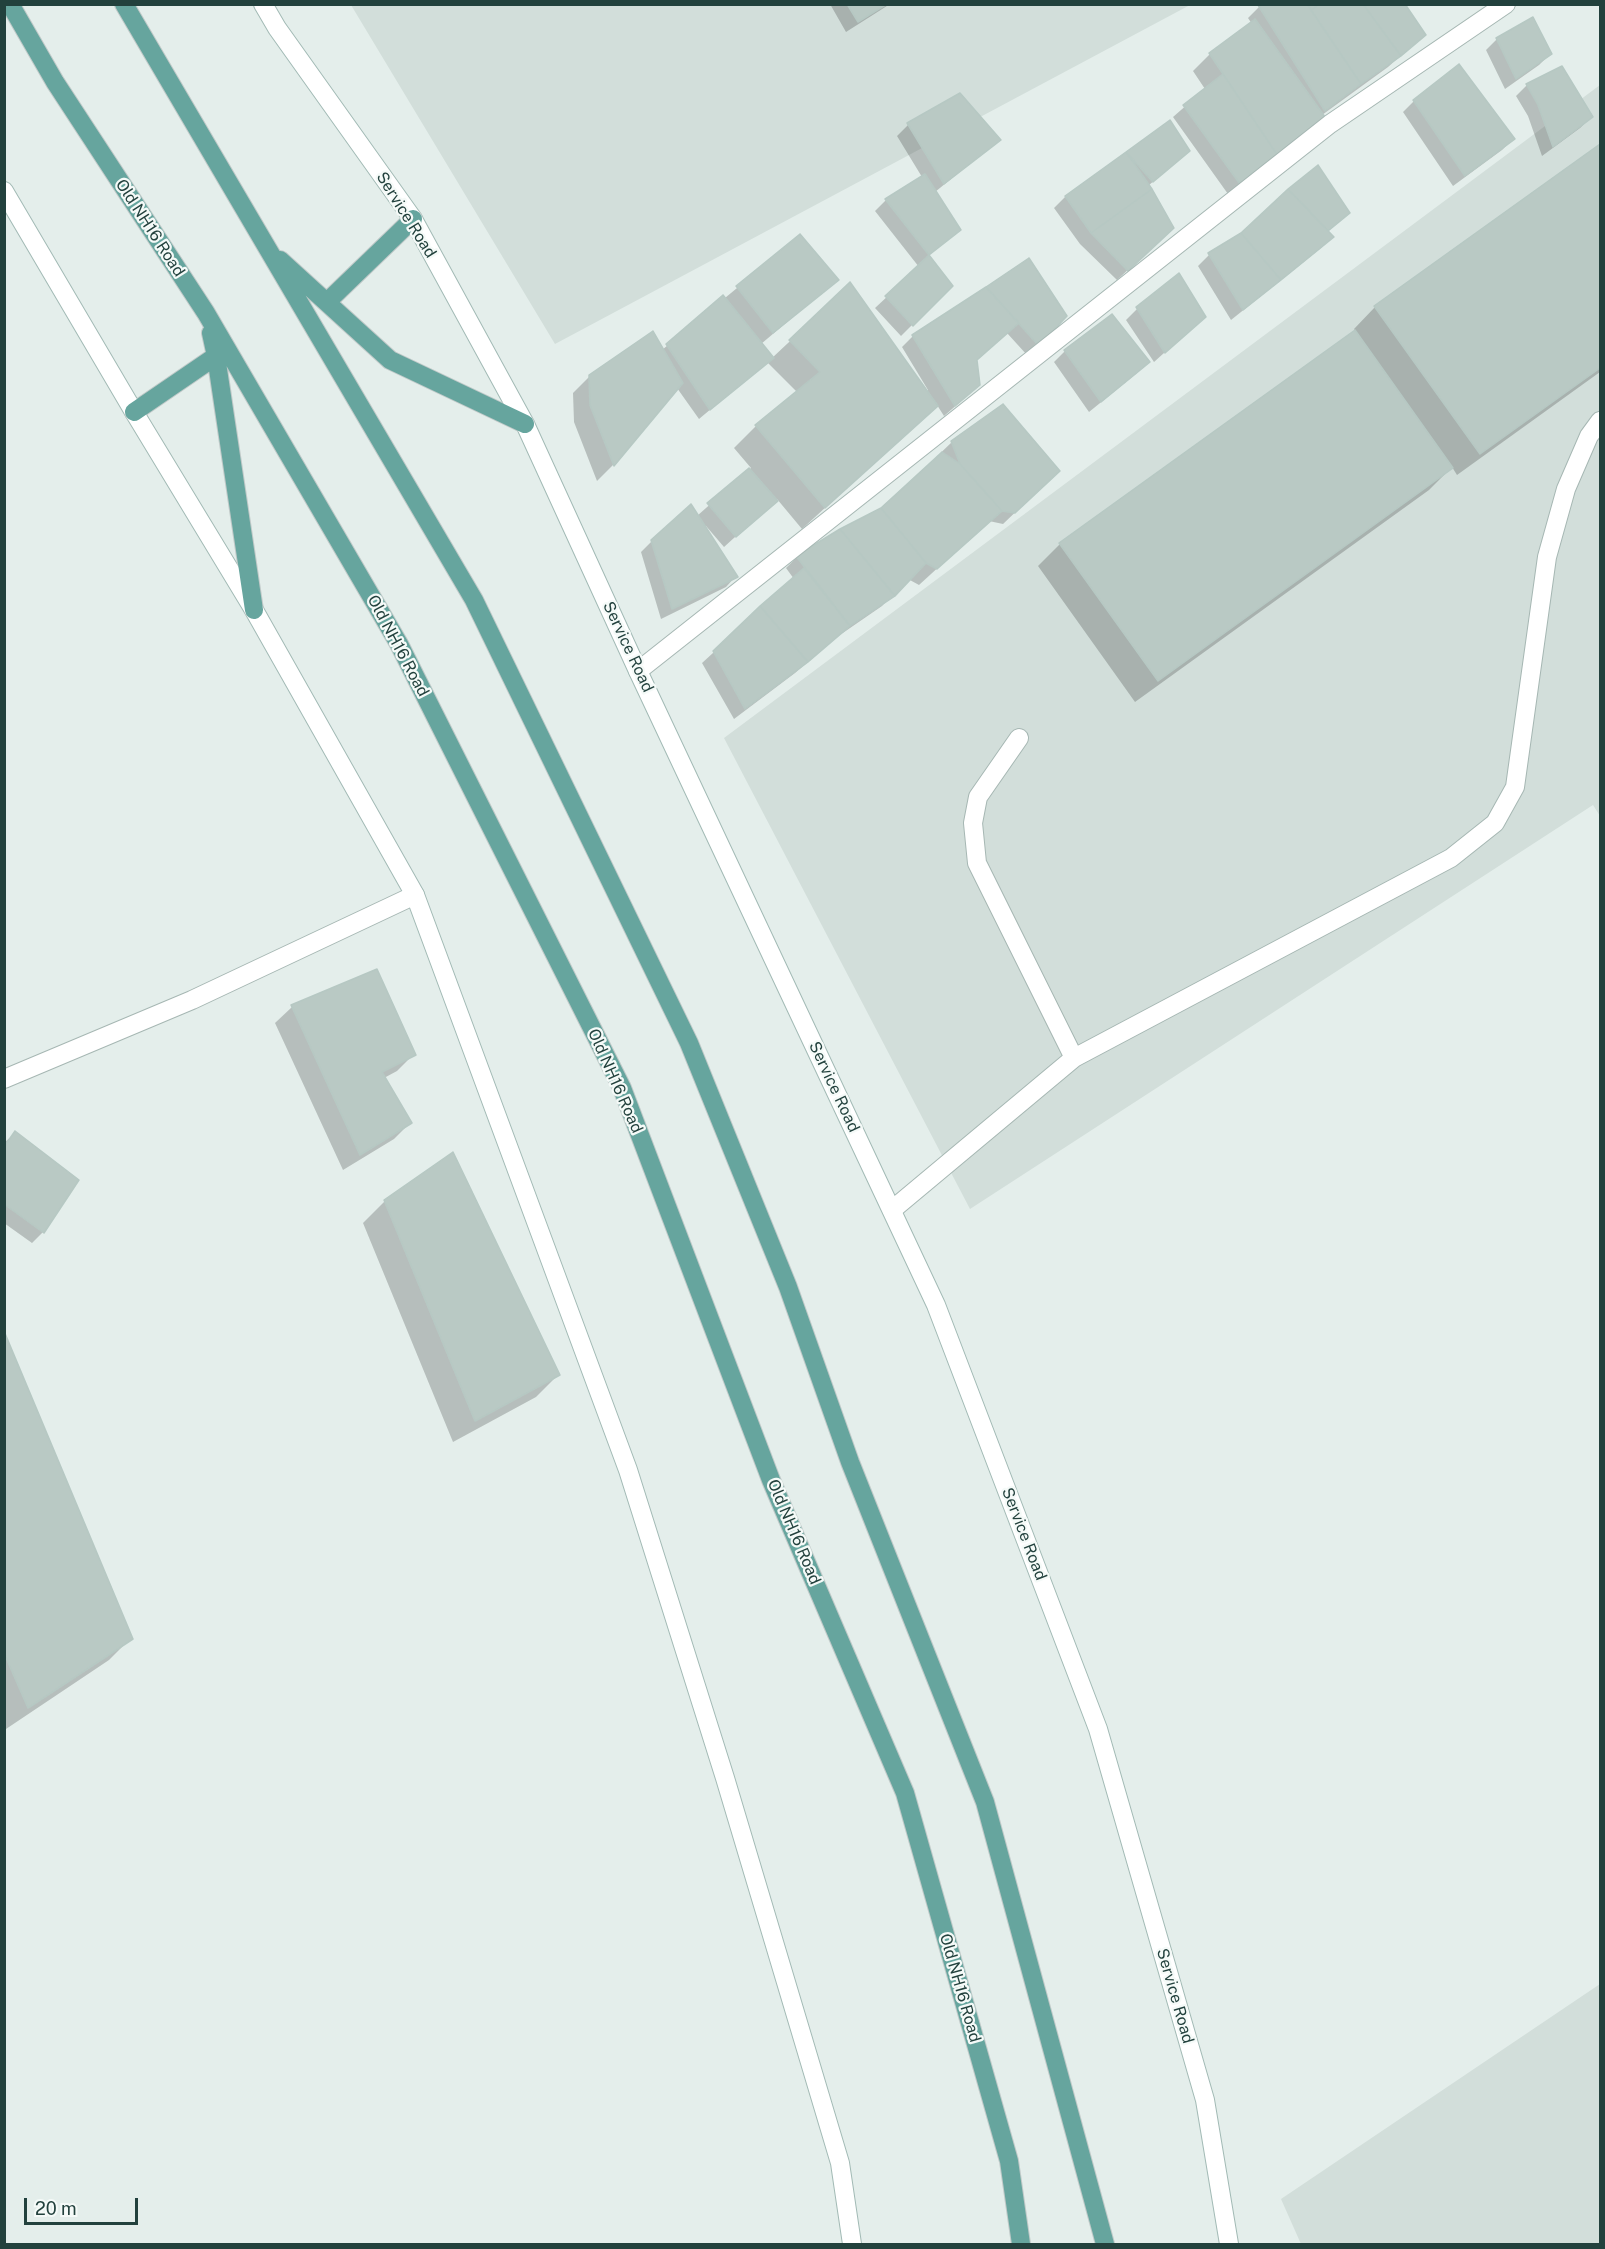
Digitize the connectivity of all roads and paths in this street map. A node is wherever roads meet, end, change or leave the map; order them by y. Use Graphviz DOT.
graph roads {
  1 [pos="10,4"];
  2 [pos="124,4"];
  3 [pos="263,4"];
  4 [pos="1506,4"];
  5 [pos="4,191"];
  6 [pos="413,219"];
  7 [pos="266,246"];
  8 [pos="327,302"];
  9 [pos="206,313"];
  10 [pos="216,356"];
  11 [pos="134,412"];
  12 [pos="1600,421"];
  13 [pos="525,424"];
  14 [pos="254,610"];
  15 [pos="638,671"];
  16 [pos="1019,738"];
  17 [pos="415,895"];
  18 [pos="1074,1058"];
  19 [pos="4,1079"];
  20 [pos="891,1210"];
  21 [pos="852,2244"];
  22 [pos="1021,2244"];
  23 [pos="1105,2244"];
  24 [pos="1228,2244"];
  1 -- 9 [label="main road, Old NH16 Road"];
  2 -- 7 [label="main road"];
  3 -- 6 [label="street, Service Road"];
  4 -- 15 [label="street"];
  5 -- 11 [label="street"];
  6 -- 8 [label="main road"];
  6 -- 13 [label="street, Service Road"];
  7 -- 8 [label="main road"];
  7 -- 23 [label="main road"];
  8 -- 13 [label="main road"];
  9 -- 10 [label="main road"];
  9 -- 22 [label="main road, Old NH16 Road"];
  10 -- 11 [label="main road"];
  10 -- 14 [label="main road"];
  11 -- 14 [label="street"];
  12 -- 18 [label="street"];
  13 -- 15 [label="street, Service Road"];
  14 -- 17 [label="street"];
  15 -- 20 [label="street, Service Road"];
  16 -- 18 [label="street"];
  17 -- 19 [label="street"];
  17 -- 21 [label="street"];
  18 -- 20 [label="street"];
  20 -- 24 [label="street, Service Road"];
}
